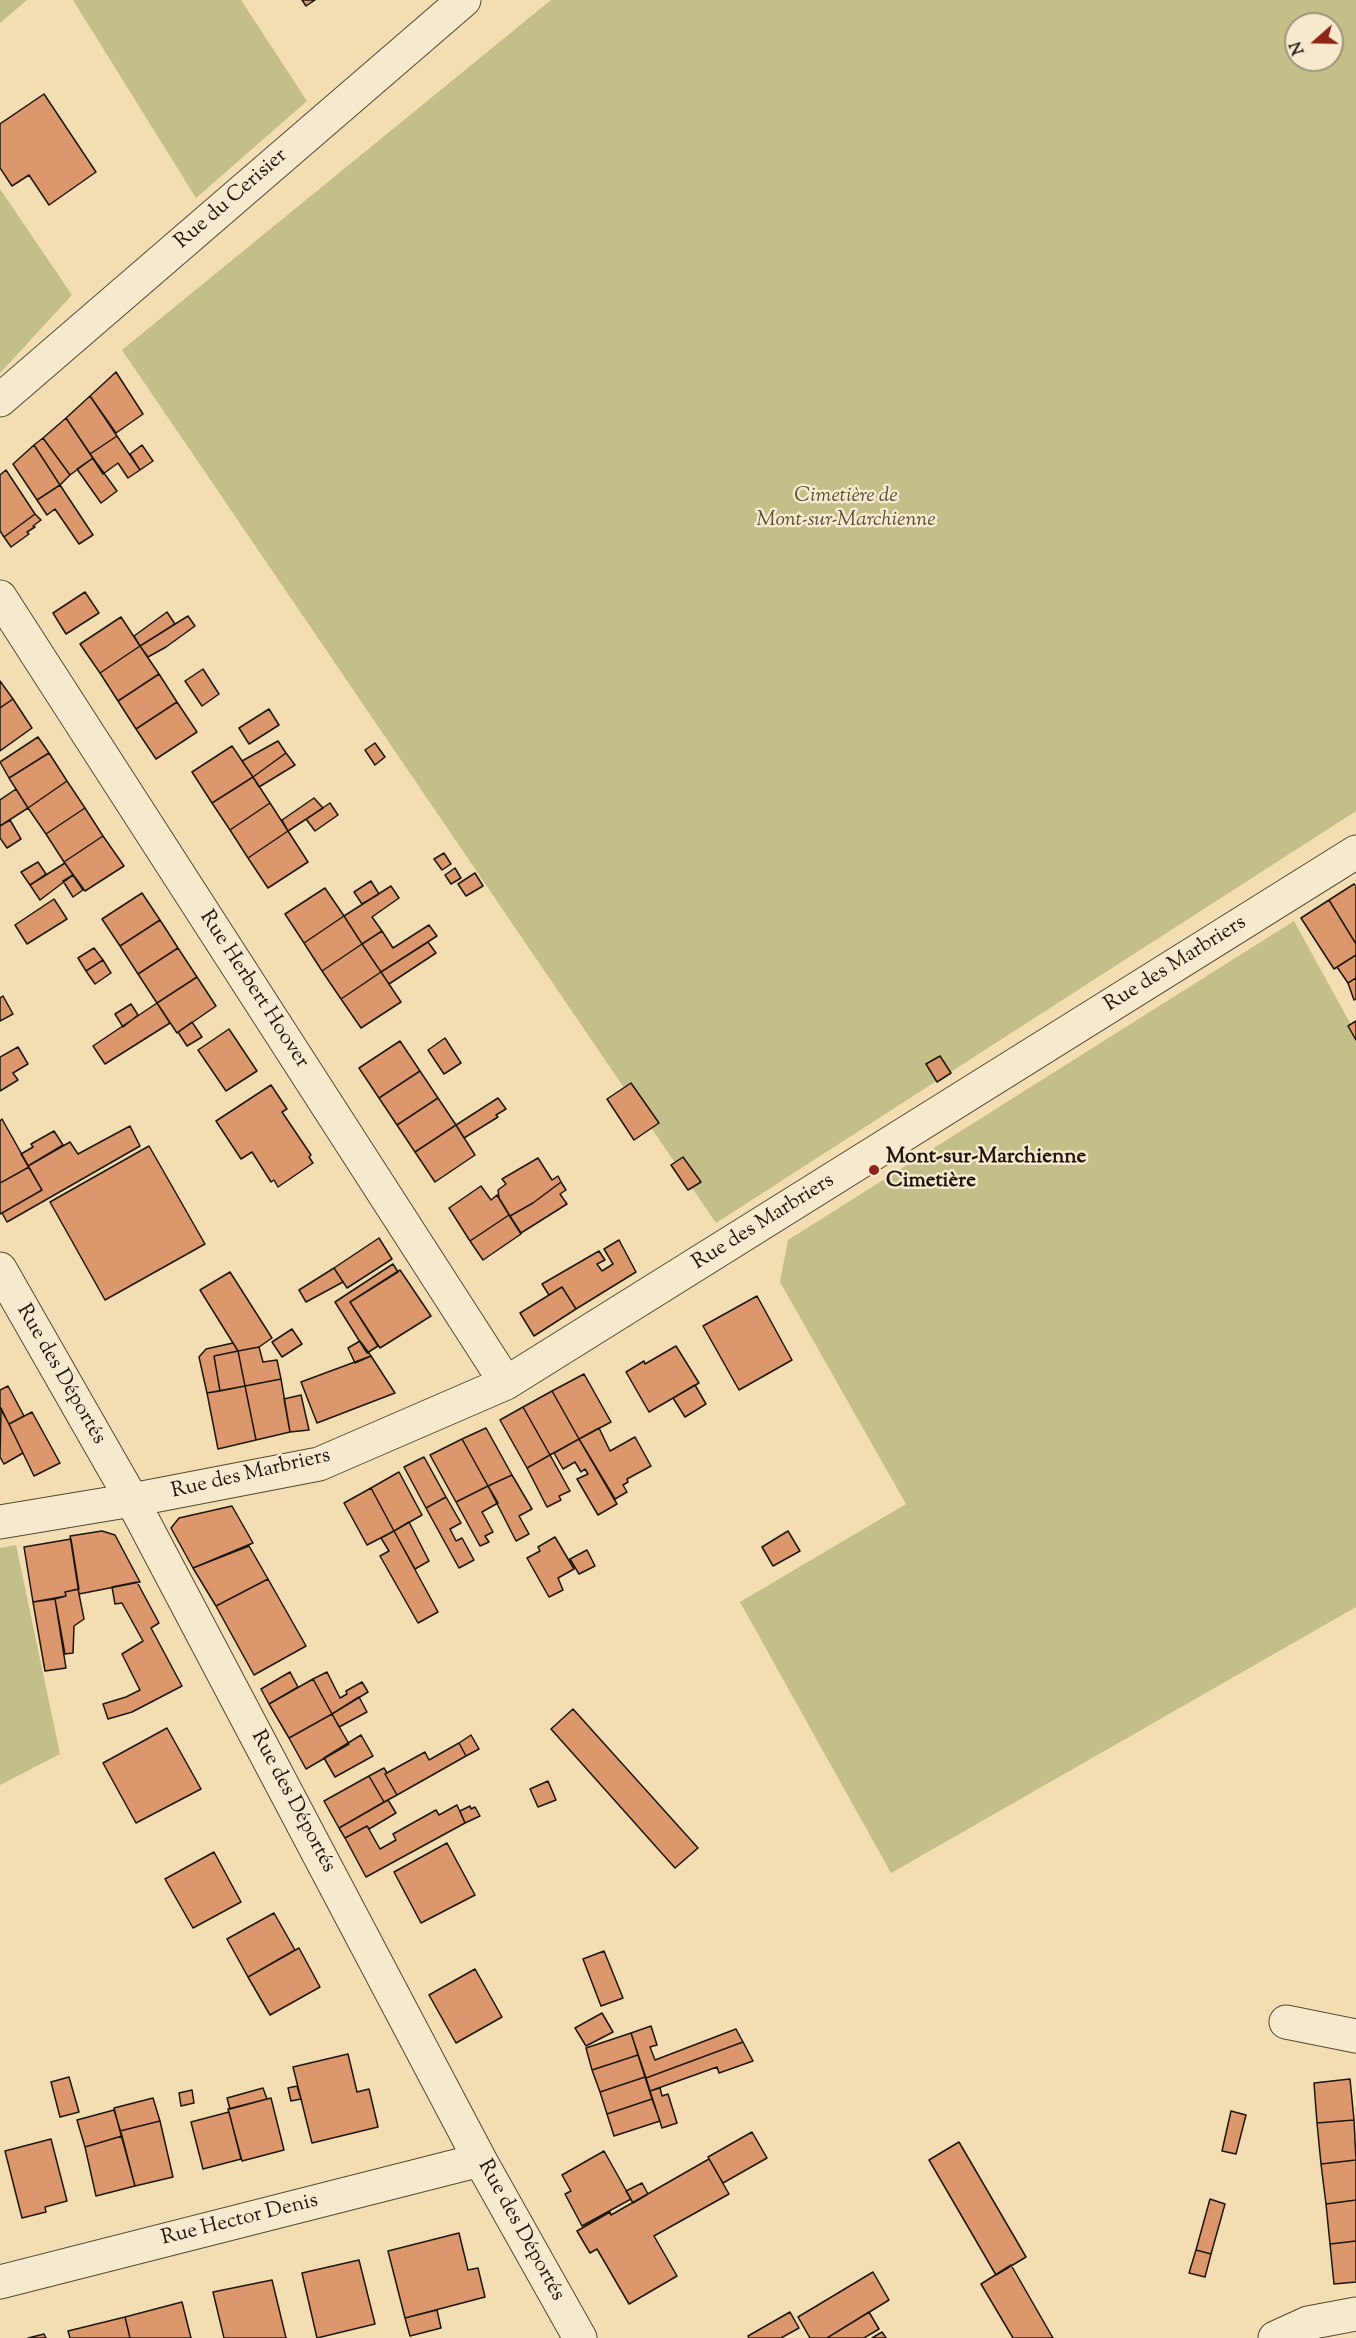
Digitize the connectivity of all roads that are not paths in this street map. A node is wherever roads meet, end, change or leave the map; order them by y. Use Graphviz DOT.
graph roads {
  1 [pos="464,0"];
  2 [pos="0,400"];
  3 [pos="0,597"];
  4 [pos="1356,852"];
  5 [pos="0,1269"];
  6 [pos="506,1383"];
  7 [pos="132,1500"];
  8 [pos="0,1522"];
  9 [pos="1286,2022"];
  10 [pos="1356,2036"];
  11 [pos="480,2160"];
  12 [pos="0,2282"];
  13 [pos="1356,2314"];
  14 [pos="580,2338"];
  15 [pos="1275,2338"];
  1 -- 2 [label="street, Rue du Cerisier"];
  3 -- 6 [label="street, Rue Herbert Hoover"];
  4 -- 6 [label="street, Rue des Marbriers"];
  5 -- 7 [label="street, Rue des Déportés"];
  6 -- 7 [label="street, Rue des Marbriers"];
  7 -- 8 [label="street, Rue des Marbriers"];
  7 -- 11 [label="street, Rue des Déportés"];
  9 -- 10 [label="street"];
  11 -- 12 [label="street, Rue Hector Denis"];
  11 -- 14 [label="street, Rue des Déportés"];
  13 -- 15 [label="street"];
}
